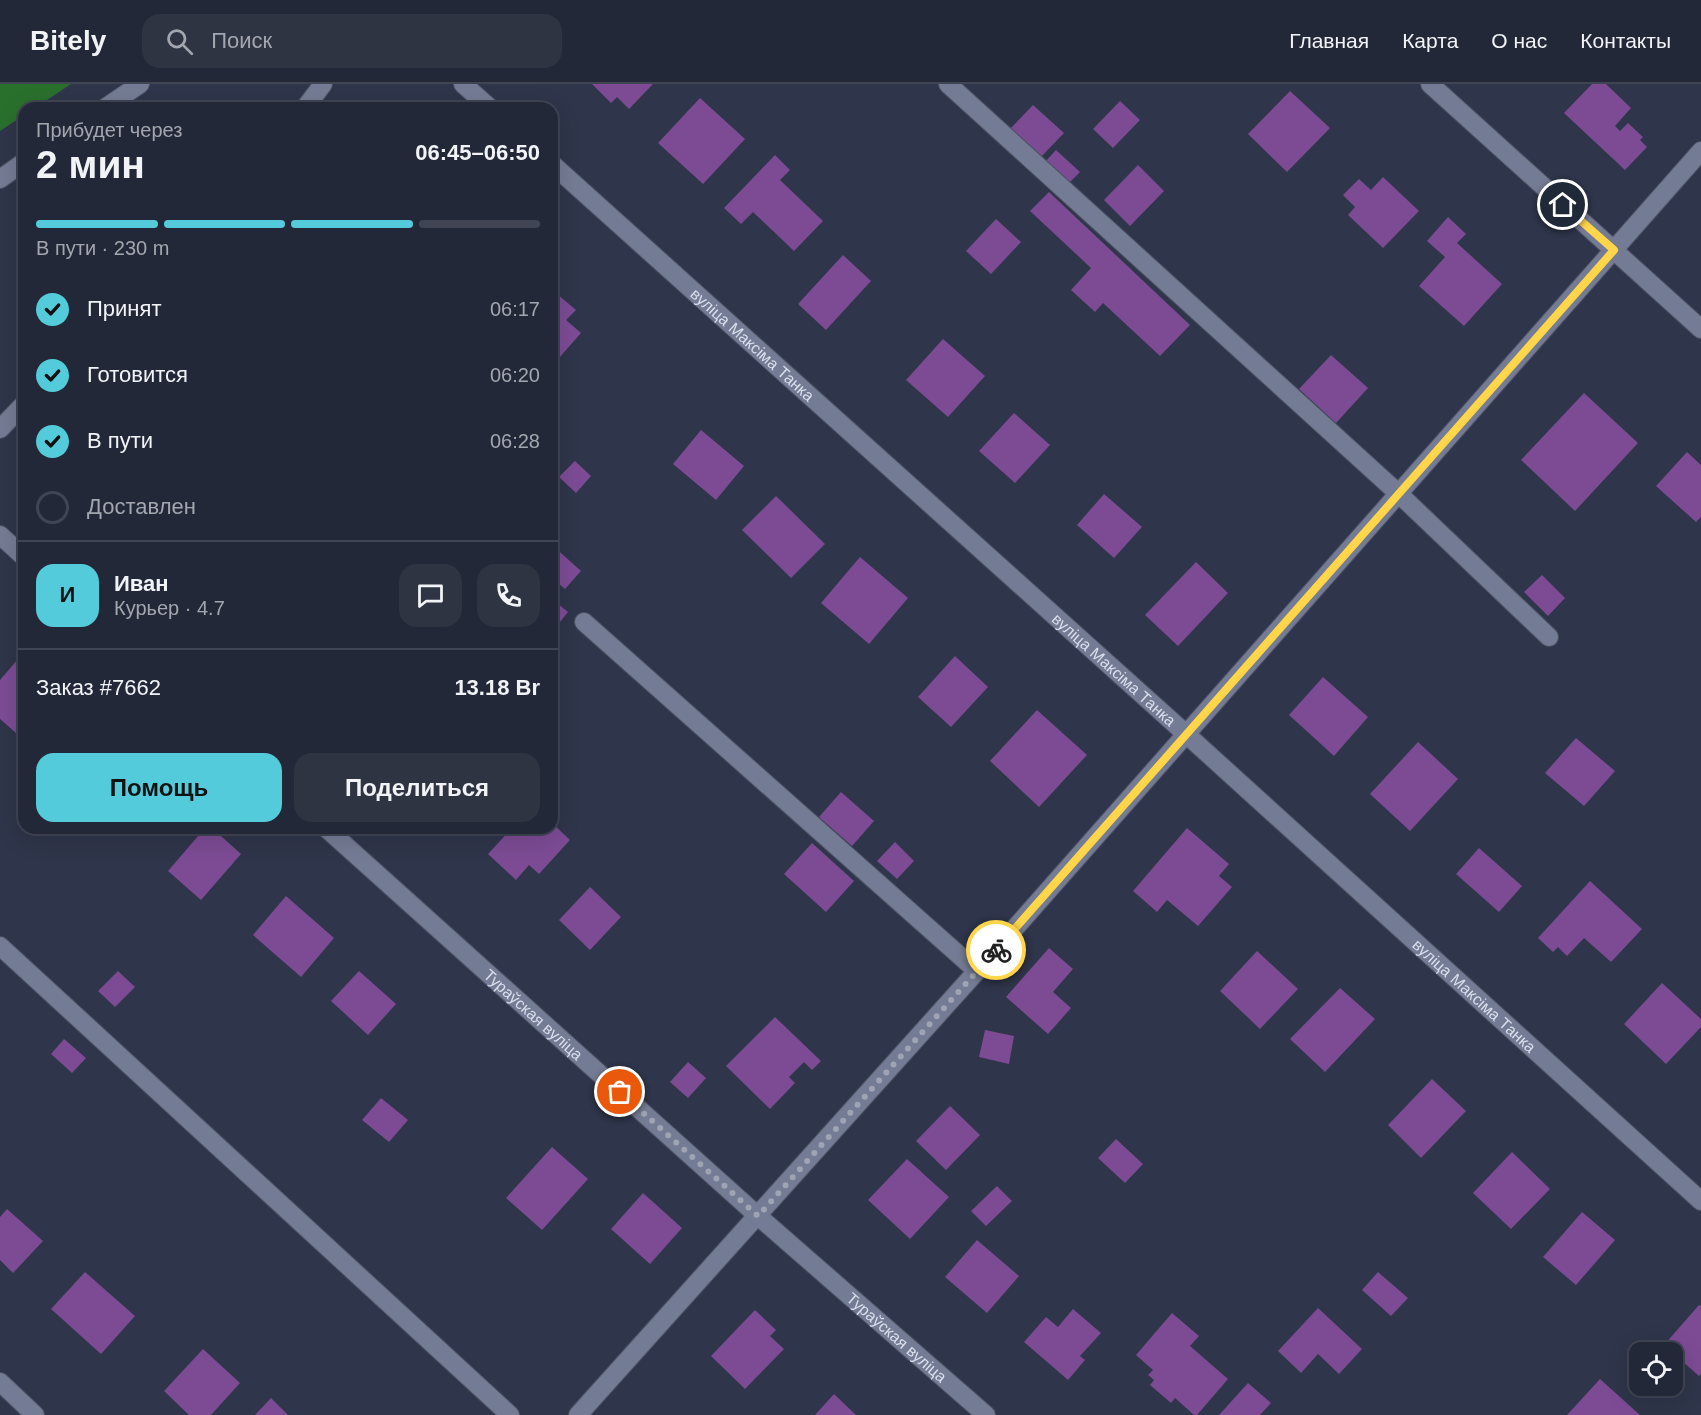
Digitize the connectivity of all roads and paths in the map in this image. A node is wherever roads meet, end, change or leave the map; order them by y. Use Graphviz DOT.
graph roads {
  1 [pos="140,84"];
  2 [pos="323,84"];
  3 [pos="463,84"];
  4 [pos="948,84"];
  5 [pos="1430,84"];
  6 [pos="114,102"];
  7 [pos="310,102"];
  8 [pos="483,102"];
  9 [pos="1701,151"];
  10 [pos="18,166"];
  11 [pos="558,169"];
  12 [pos="0,178"];
  13 [pos="1614,250"];
  14 [pos="1701,328"];
  15 [pos="18,410"];
  16 [pos="0,429"];
  17 [pos="1399,494"];
  18 [pos="0,535"];
  19 [pos="18,552"];
  20 [pos="584,622"];
  21 [pos="1549,637"];
  22 [pos="1186,734"];
  23 [pos="333,834"];
  24 [pos="0,946"];
  25 [pos="977,971"];
  26 [pos="1701,1201"];
  27 [pos="758,1216"];
  28 [pos="0,1382"];
  29 [pos="35,1415"];
  30 [pos="510,1415"];
  31 [pos="578,1415"];
  32 [pos="986,1415"];
  1 -- 6 [label="street"];
  2 -- 7 [label="street"];
  3 -- 8 [label="street"];
  4 -- 17 [label="street"];
  5 -- 13 [label="street"];
  9 -- 13 [label="street"];
  10 -- 12 [label="street"];
  11 -- 22 [label="street, вуліца Максіма Танка"];
  13 -- 14 [label="street"];
  13 -- 17 [label="street"];
  15 -- 16 [label="street"];
  17 -- 21 [label="street"];
  17 -- 22 [label="street"];
  18 -- 19 [label="street"];
  20 -- 25 [label="street"];
  22 -- 25 [label="street"];
  22 -- 26 [label="street, вуліца Максіма Танка"];
  23 -- 27 [label="street, Тураўская вуліца"];
  24 -- 30 [label="street"];
  25 -- 27 [label="street"];
  27 -- 31 [label="street"];
  27 -- 32 [label="street, Тураўская вуліца"];
  28 -- 29 [label="street"];
}
